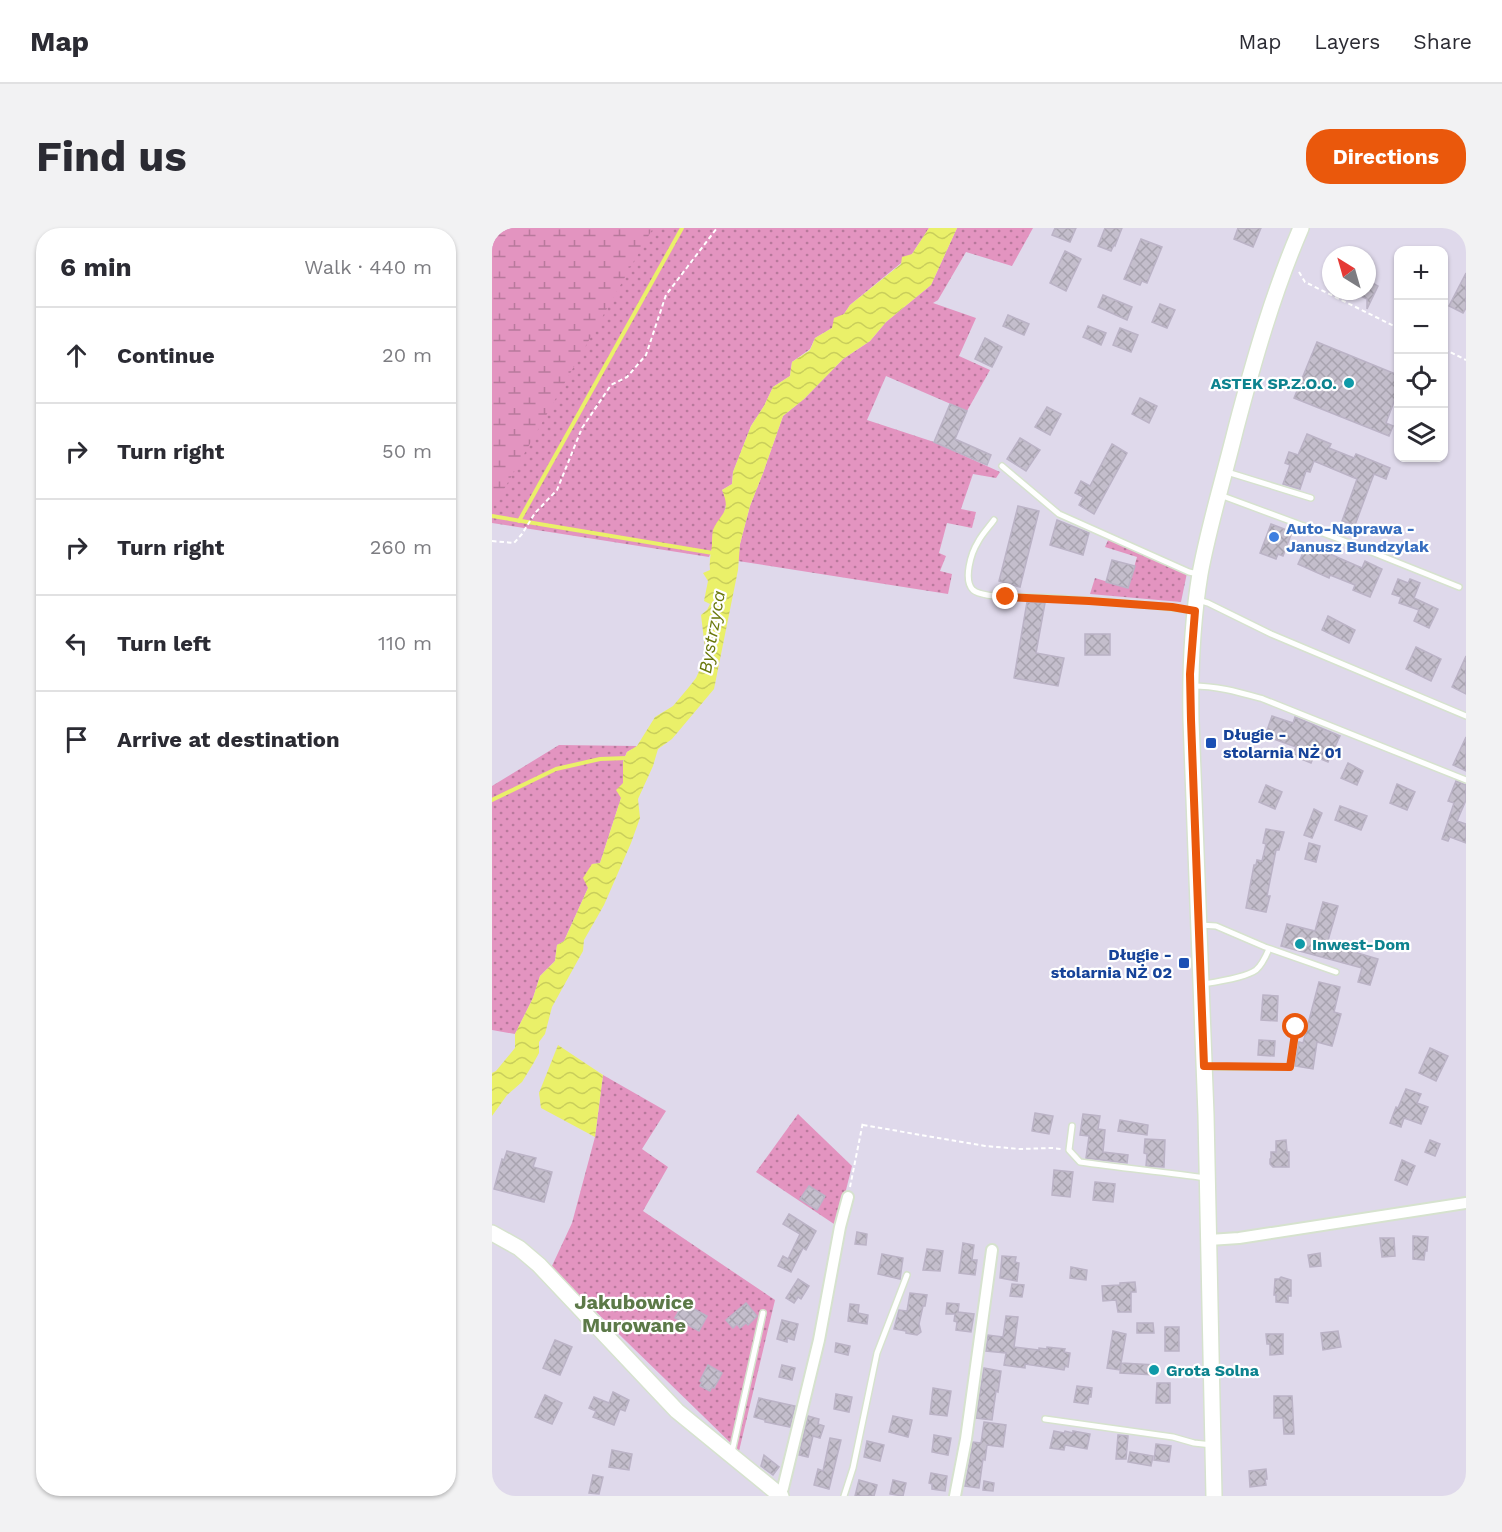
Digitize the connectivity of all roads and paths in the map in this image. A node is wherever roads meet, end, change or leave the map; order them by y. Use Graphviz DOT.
graph roads {
  1 [pos="717,228"];
  2 [pos="1301,228"];
  3 [pos="1299,272"];
  4 [pos="1394,326"];
  5 [pos="1448,351"];
  6 [pos="1466,360"];
  7 [pos="1002,466"];
  8 [pos="1225,472"];
  9 [pos="1219,494"];
  10 [pos="1311,498"];
  11 [pos="994,520"];
  12 [pos="492,541"];
  13 [pos="1200,575"];
  14 [pos="1459,587"];
  15 [pos="1196,605"];
  16 [pos="1191,686"];
  17 [pos="1466,716"];
  18 [pos="1466,780"];
  19 [pos="1198,924"];
  20 [pos="1269,949"];
  21 [pos="1336,972"];
  22 [pos="1201,984"];
  23 [pos="1296,1027"];
  24 [pos="1204,1066"];
  25 [pos="1072,1126"];
  26 [pos="1069,1150"];
  27 [pos="1208,1179"];
  28 [pos="848,1197"];
  29 [pos="1466,1203"];
  30 [pos="492,1233"];
  31 [pos="1209,1240"];
  32 [pos="992,1250"];
  33 [pos="906,1275"];
  34 [pos="763,1313"];
  35 [pos="1045,1419"];
  36 [pos="1213,1446"];
  37 [pos="731,1456"];
  38 [pos="781,1496"];
  39 [pos="844,1496"];
  40 [pos="955,1496"];
  41 [pos="1215,1496"];
  1 -- 12 [label="path"];
  2 -- 8 [label="main road"];
  3 -- 4 [label="path"];
  5 -- 6 [label="path"];
  7 -- 13 [label="lane"];
  8 -- 9 [label="main road"];
  8 -- 10 [label="lane"];
  9 -- 13 [label="main road"];
  9 -- 14 [label="lane"];
  11 -- 15 [label="lane"];
  13 -- 15 [label="main road"];
  15 -- 16 [label="main road"];
  15 -- 17 [label="lane"];
  16 -- 18 [label="lane"];
  16 -- 19 [label="main road"];
  19 -- 20 [label="lane"];
  19 -- 22 [label="main road"];
  20 -- 21 [label="lane"];
  20 -- 22 [label="lane"];
  22 -- 24 [label="main road"];
  23 -- 24 [label="lane"];
  24 -- 27 [label="main road"];
  25 -- 26 [label="lane"];
  26 -- 27 [label="lane"];
  26 -- 28 [label="path"];
  27 -- 31 [label="main road"];
  28 -- 38 [label="street"];
  29 -- 31 [label="street"];
  30 -- 37 [label="main road"];
  31 -- 36 [label="main road"];
  32 -- 40 [label="street"];
  33 -- 39 [label="lane"];
  34 -- 37 [label="lane"];
  35 -- 36 [label="lane"];
  36 -- 41 [label="main road"];
  37 -- 38 [label="main road"];
}
